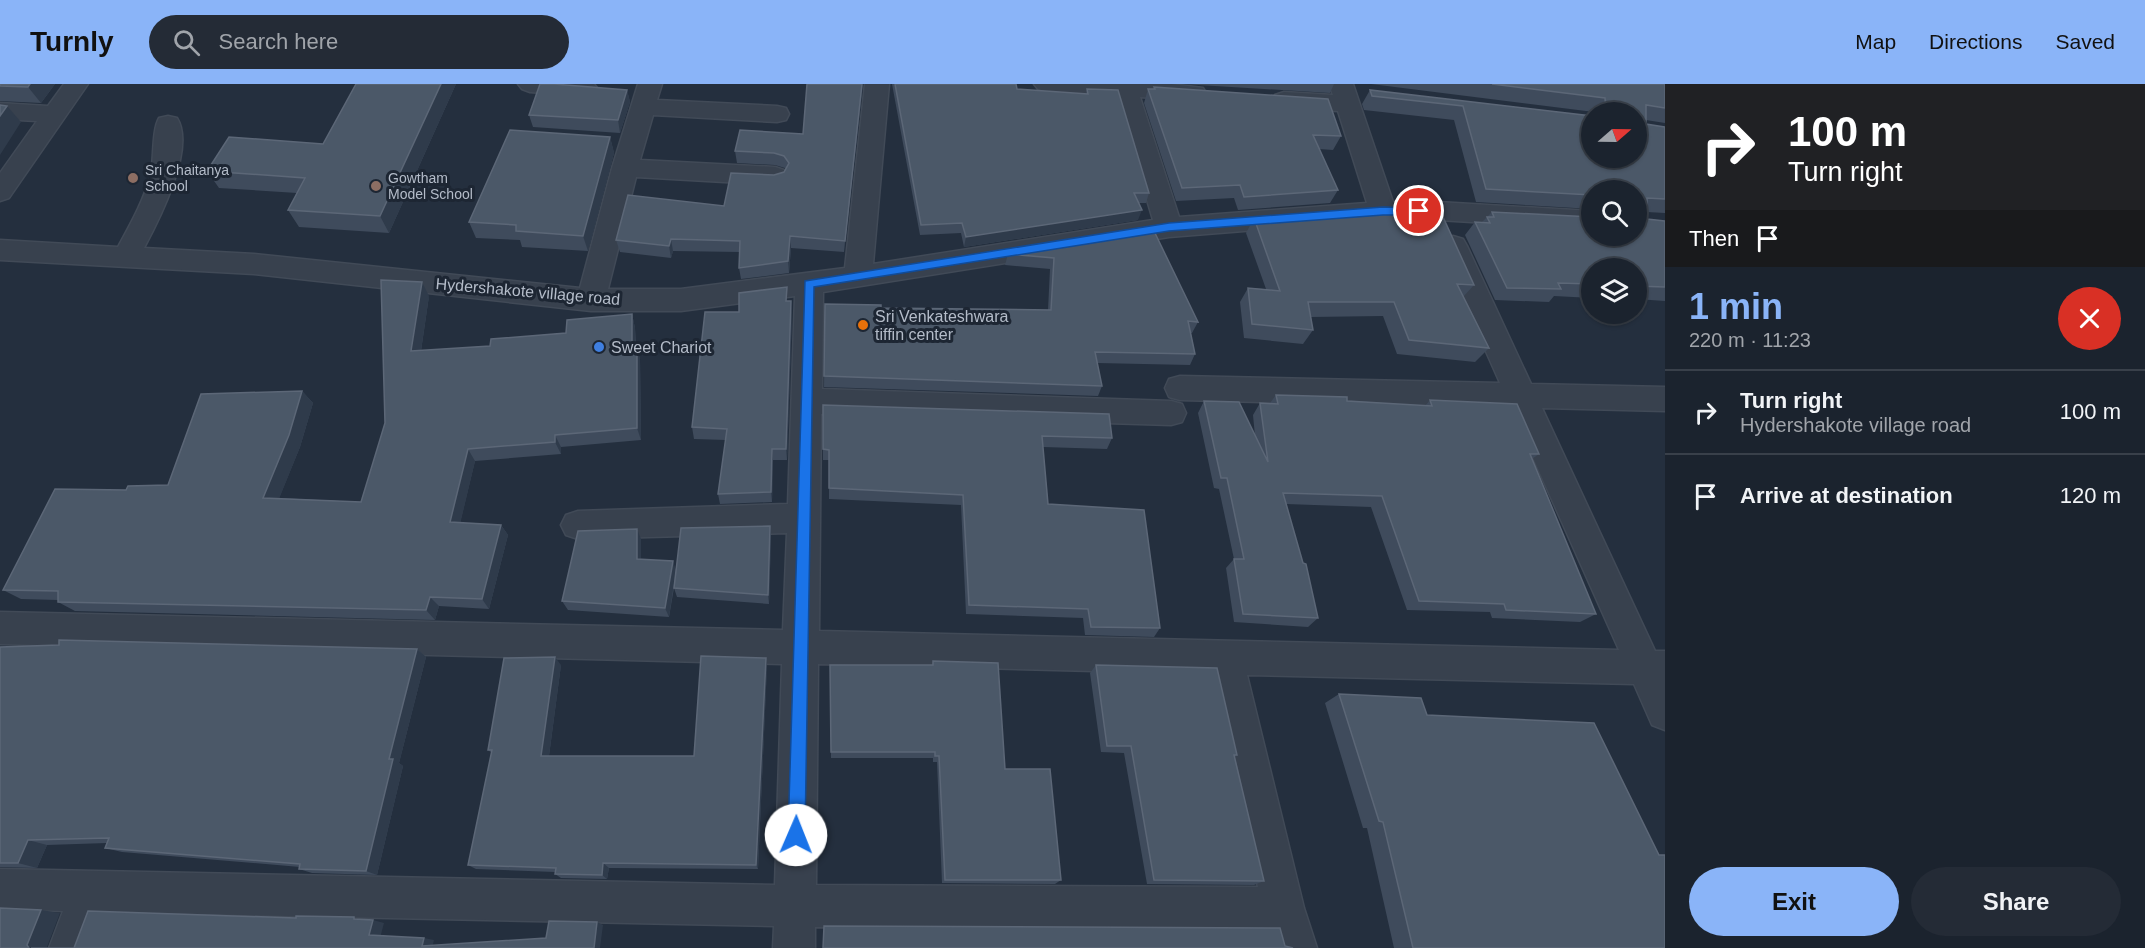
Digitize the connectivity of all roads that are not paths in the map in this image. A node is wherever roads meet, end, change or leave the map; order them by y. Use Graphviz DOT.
graph roads {
  1 [pos="76,84"];
  2 [pos="530,84"];
  3 [pos="877,84"];
  4 [pos="1046,84"];
  5 [pos="1124,86"];
  6 [pos="635,93"];
  7 [pos="1350,93"];
  8 [pos="1219,95"];
  9 [pos="1266,98"];
  10 [pos="0,111"];
  11 [pos="55,114"];
  12 [pos="777,114"];
  13 [pos="168,124"];
  14 [pos="622,151"];
  15 [pos="775,176"];
  16 [pos="0,192"];
  17 [pos="1383,211"];
  18 [pos="1437,212"];
  19 [pos="1581,219"];
  20 [pos="1169,227"];
  21 [pos="0,250"];
  22 [pos="126,256"];
  23 [pos="858,277"];
  24 [pos="809,284"];
  25 [pos="591,300"];
  26 [pos="1523,396"];
  27 [pos="1665,399"];
  28 [pos="807,401"];
  29 [pos="804,518"];
  30 [pos="578,525"];
  31 [pos="0,628"];
  32 [pos="800,647"];
  33 [pos="1225,657"];
  34 [pos="1655,668"];
  35 [pos="1665,712"];
  36 [pos="0,889"];
  37 [pos="90,892"];
  38 [pos="795,906"];
  39 [pos="1283,908"];
  40 [pos="70,948"];
  41 [pos="794,948"];
  42 [pos="1296,948"];
  1 -- 11 [label="street"];
  2 -- 6 [label="street"];
  3 -- 23 [label="street"];
  4 -- 5 [label="street"];
  5 -- 8 [label="street"];
  5 -- 20 [label="street"];
  6 -- 12 [label="street"];
  6 -- 14 [label="street"];
  7 -- 9 [label="street"];
  7 -- 17 [label="street"];
  10 -- 11 [label="street"];
  11 -- 16 [label="street"];
  13 -- 22 [label="street"];
  14 -- 15 [label="street"];
  14 -- 25 [label="street"];
  17 -- 18 [label="street, Hydershakote village road"];
  17 -- 20 [label="street, Hydershakote village road"];
  18 -- 19 [label="street, Hydershakote village road"];
  18 -- 26 [label="street"];
  20 -- 23 [label="street, Hydershakote village road"];
  21 -- 22 [label="street, Hydershakote village road"];
  22 -- 25 [label="street, Hydershakote village road"];
  23 -- 24 [label="street, Hydershakote village road"];
  24 -- 25 [label="street, Hydershakote village road"];
  24 -- 28 [label="street"];
  26 -- 27 [label="street"];
  26 -- 28 [label="street"];
  26 -- 34 [label="street"];
  28 -- 29 [label="street"];
  29 -- 30 [label="street"];
  29 -- 32 [label="street"];
  31 -- 32 [label="street"];
  32 -- 33 [label="street"];
  32 -- 38 [label="street"];
  33 -- 34 [label="street"];
  33 -- 39 [label="street"];
  34 -- 35 [label="street"];
  36 -- 37 [label="street"];
  37 -- 38 [label="street"];
  37 -- 40 [label="street"];
  38 -- 39 [label="street"];
  38 -- 41 [label="street"];
  39 -- 42 [label="street"];
}
